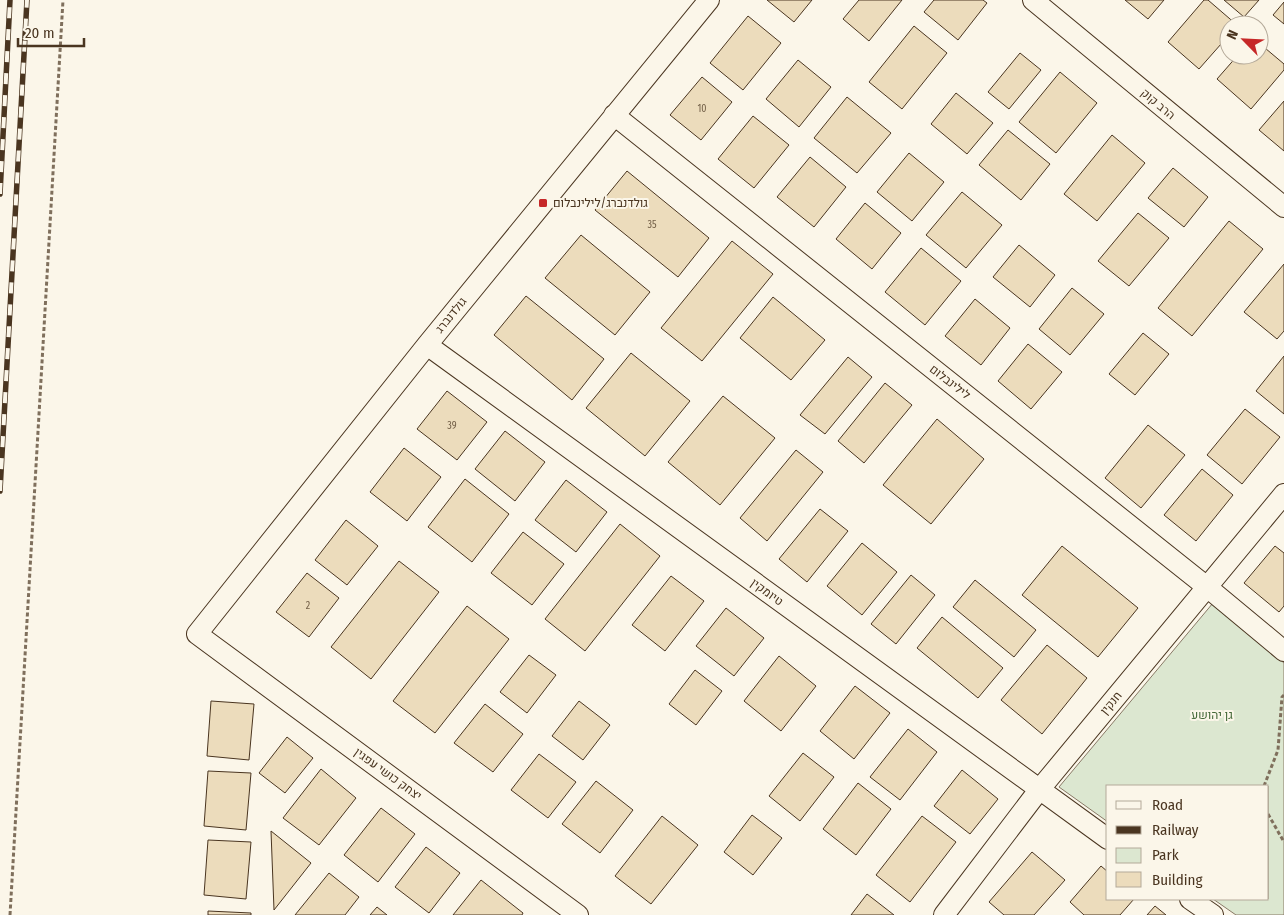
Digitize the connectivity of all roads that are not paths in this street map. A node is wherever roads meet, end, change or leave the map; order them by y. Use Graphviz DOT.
graph roads {
  1 [pos="709,0"];
  2 [pos="1033,0"];
  3 [pos="614,115"];
  4 [pos="1284,207"];
  5 [pos="427,345"];
  6 [pos="1284,494"];
  7 [pos="1207,587"];
  8 [pos="197,634"];
  9 [pos="1284,652"];
  10 [pos="1039,790"];
  11 [pos="1106,838"];
  12 [pos="1191,900"];
  13 [pos="578,915"];
  14 [pos="944,915"];
  15 [pos="1213,915"];
  1 -- 3 [label="street, גולדנברג"];
  2 -- 4 [label="street, הרב קוק"];
  3 -- 5 [label="street, גולדנברג"];
  3 -- 7 [label="street, לילינבלום"];
  5 -- 8 [label="street, גולדנברג"];
  5 -- 10 [label="street, טיומקין"];
  6 -- 7 [label="street, חנקין"];
  7 -- 9 [label="street, לילינבלום"];
  7 -- 10 [label="street, חנקין"];
  8 -- 13 [label="street, יצחק כושי עפגין"];
  10 -- 11 [label="street, טיומקין"];
  10 -- 14 [label="street, חנקין"];
  12 -- 15 [label="street"];
}
